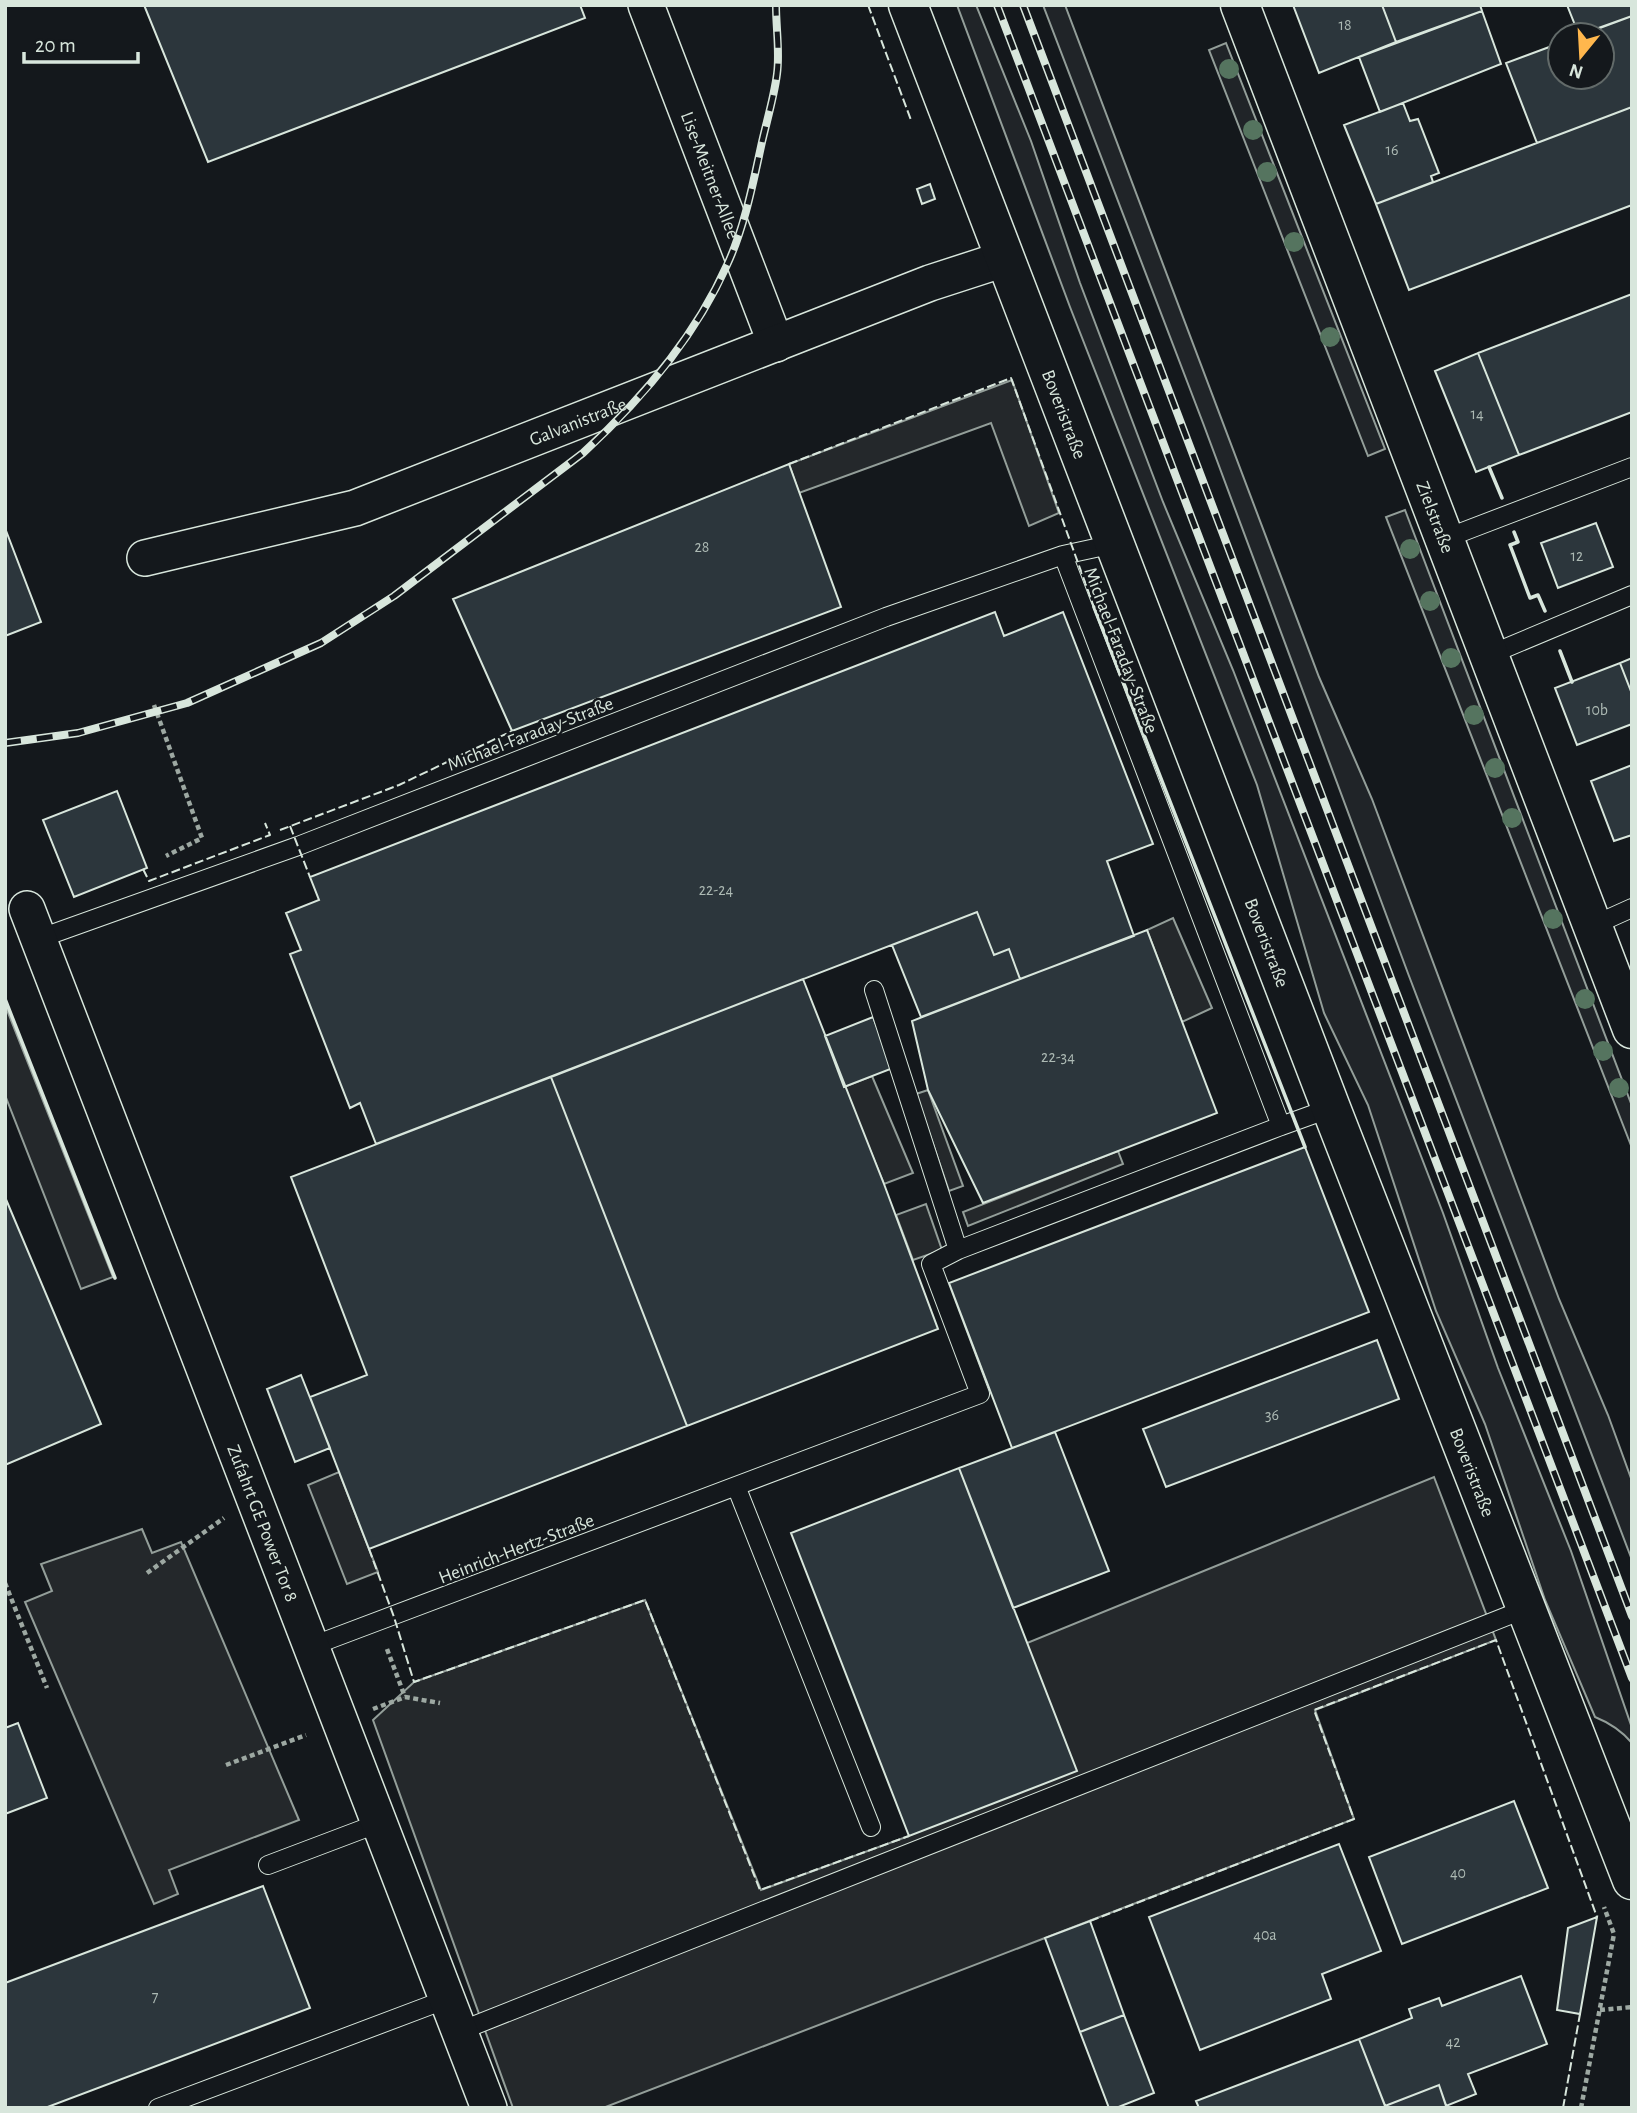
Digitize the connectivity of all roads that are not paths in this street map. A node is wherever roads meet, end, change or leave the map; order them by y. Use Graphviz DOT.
graph roads {
  1 [pos="646,5"];
  2 [pos="908,5"];
  3 [pos="1240,5"];
  4 [pos="1004,259"];
  5 [pos="776,344"];
  6 [pos="1632,467"];
  7 [pos="1444,539"];
  8 [pos="1114,544"];
  9 [pos="1063,555"];
  10 [pos="145,558"];
  11 [pos="1632,595"];
  12 [pos="1489,655"];
  13 [pos="1632,908"];
  14 [pos="32,924"];
  15 [pos="1592,926"];
  16 [pos="873,990"];
  17 [pos="1632,1029"];
  18 [pos="1331,1108"];
  19 [pos="1281,1126"];
  20 [pos="958,1250"];
  21 [pos="736,1486"];
  22 [pos="1525,1609"];
  23 [pos="312,1646"];
  24 [pos="379,1823"];
  25 [pos="871,1827"];
  26 [pos="268,1865"];
  27 [pos="1632,1880"];
  28 [pos="447,1999"];
  29 [pos="460,2031"];
  30 [pos="158,2108"];
  31 [pos="489,2108"];
  1 -- 5 [label="street, Lise-Meitner-Allee"];
  2 -- 4 [label="main road, Boveristraße"];
  3 -- 7 [label="main road, Zielstraße"];
  4 -- 5 [label="street, Galvanistraße"];
  4 -- 8 [label="main road, Boveristraße"];
  5 -- 10 [label="street, Galvanistraße"];
  6 -- 7 [label="lane"];
  7 -- 12 [label="main road, Zielstraße"];
  8 -- 9 [label="lane"];
  8 -- 18 [label="main road, Boveristraße"];
  9 -- 14 [label="lane, Michael-Faraday-Straße"];
  9 -- 19 [label="lane, Michael-Faraday-Straße"];
  11 -- 12 [label="lane"];
  12 -- 15 [label="main road, Zielstraße"];
  13 -- 15 [label="lane"];
  14 -- 23 [label="street, Zufahrt GE Power Tor 8"];
  15 -- 17 [label="main road, Zielstraße"];
  16 -- 20 [label="lane"];
  18 -- 19 [label="lane"];
  18 -- 22 [label="main road, Boveristraße"];
  19 -- 20 [label="lane"];
  20 -- 21 [label="lane, Heinrich-Hertz-Straße"];
  21 -- 23 [label="lane, Heinrich-Hertz-Straße"];
  21 -- 25 [label="lane"];
  22 -- 27 [label="main road, Boveristraße"];
  22 -- 29 [label="lane"];
  23 -- 24 [label="street, Zufahrt GE Power Tor 8"];
  24 -- 26 [label="lane"];
  24 -- 28 [label="street, Zufahrt GE Power Tor 8"];
  28 -- 29 [label="street, Zufahrt GE Power Tor 8"];
  28 -- 30 [label="lane"];
  29 -- 31 [label="street, Zufahrt GE Power Tor 8"];
}
